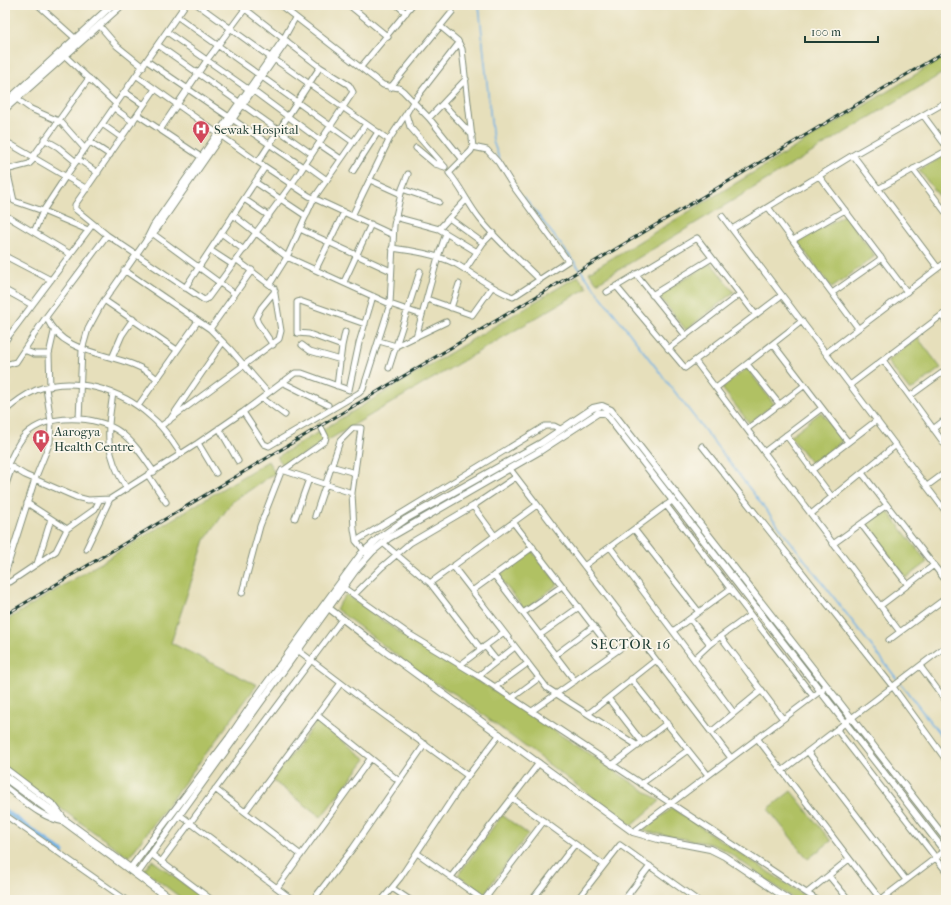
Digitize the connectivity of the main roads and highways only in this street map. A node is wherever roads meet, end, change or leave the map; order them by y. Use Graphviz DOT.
graph roads {
  1 [pos="5,777"];
  2 [pos="172,900"];
  1 -- 2 [label="main road"];
}
